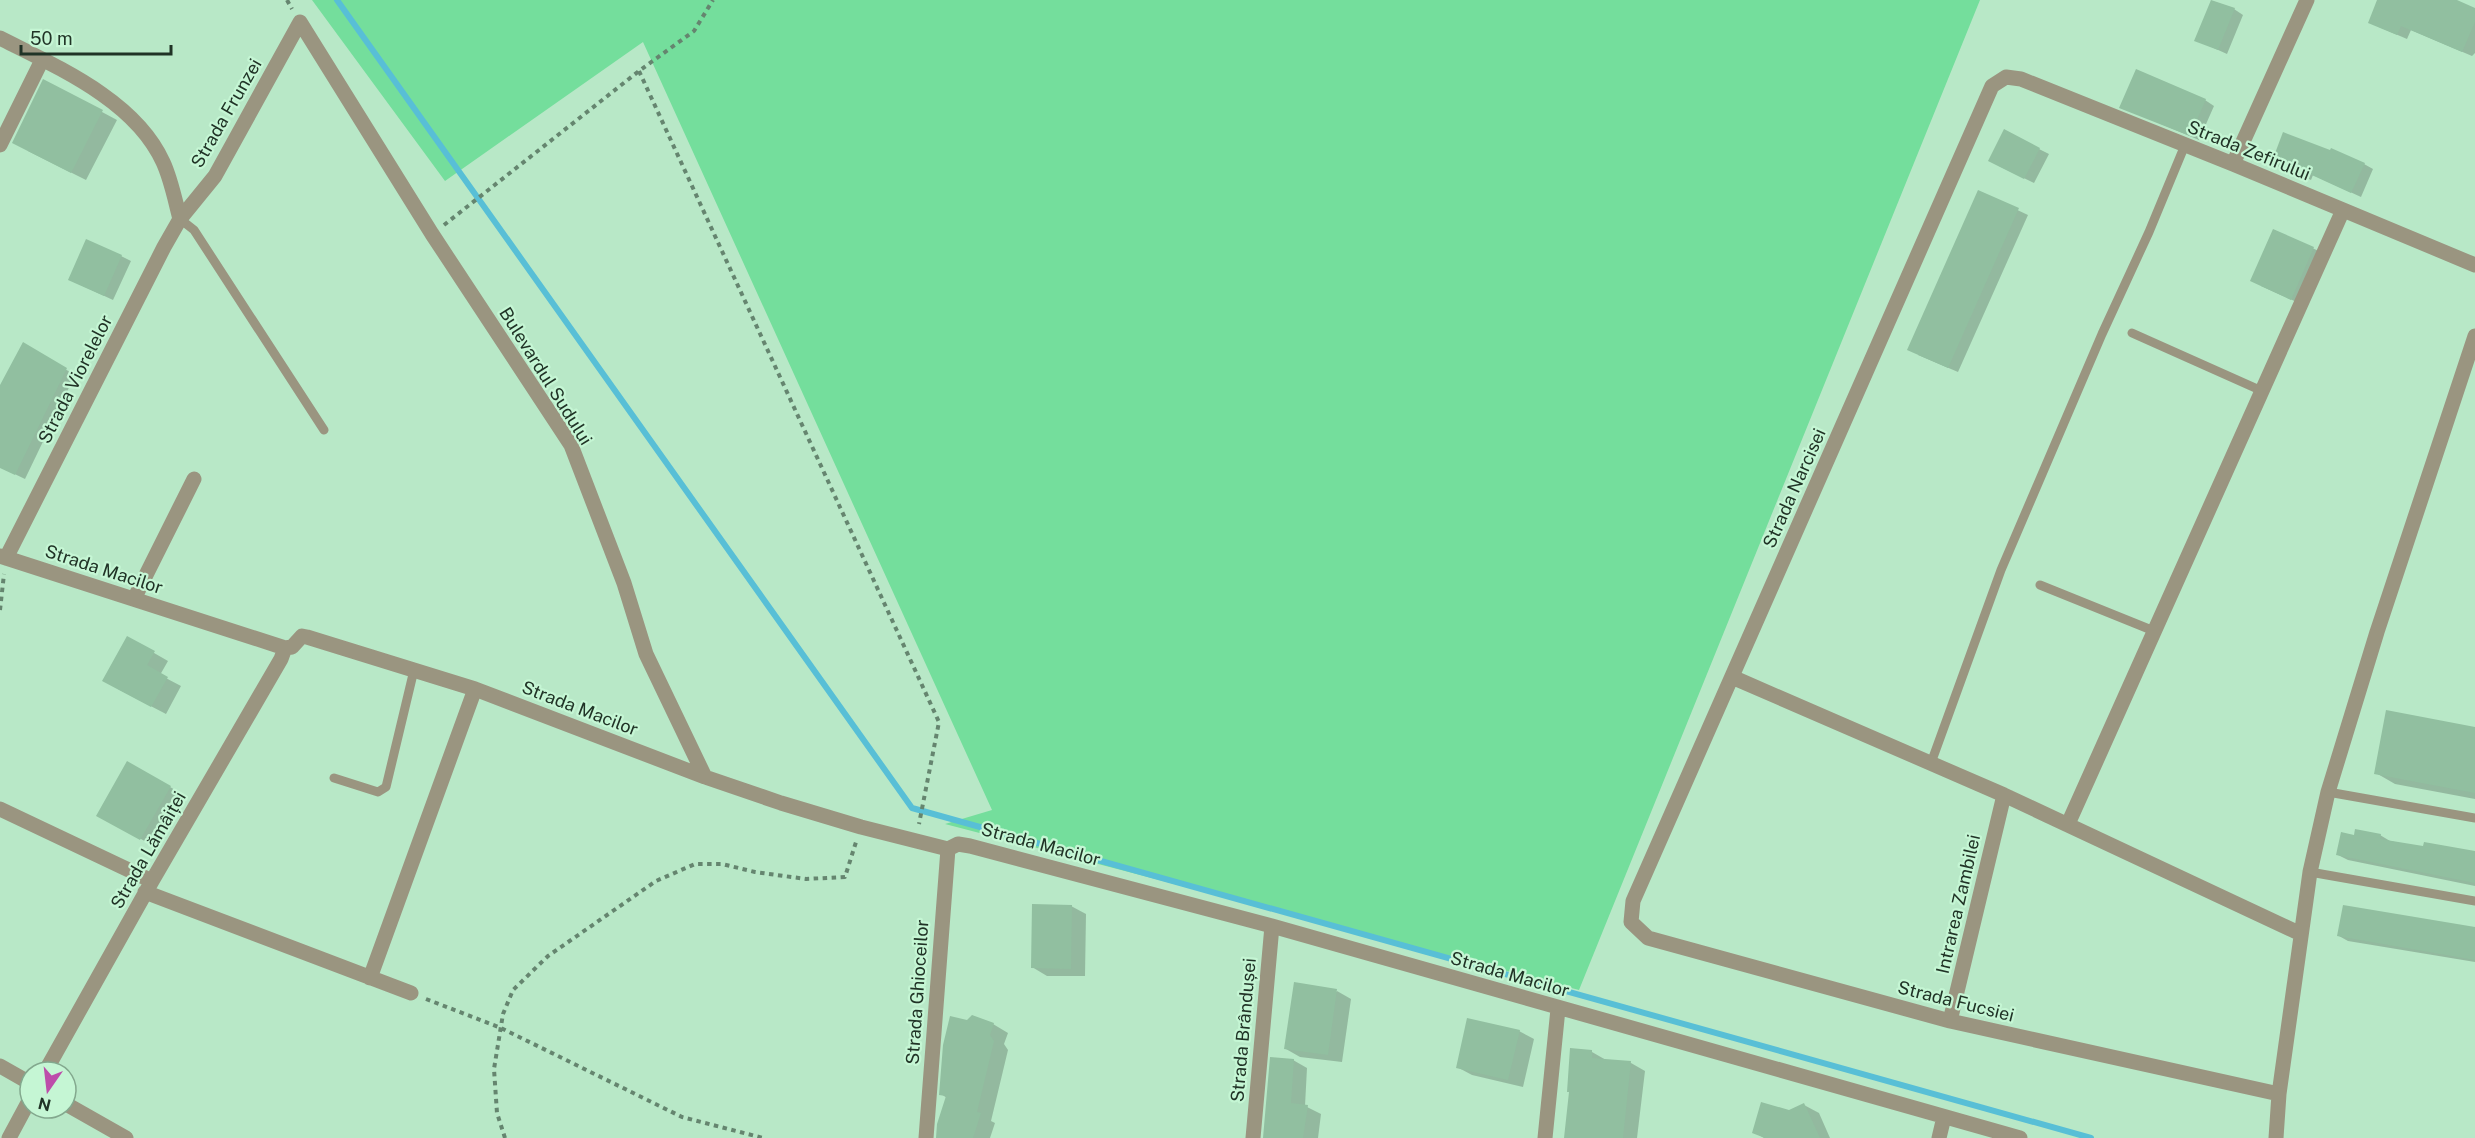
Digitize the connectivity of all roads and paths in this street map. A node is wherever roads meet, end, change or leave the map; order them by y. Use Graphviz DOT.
graph roads {
  1 [pos="713,0"];
  2 [pos="2307,0"];
  3 [pos="300,22"];
  4 [pos="0,38"];
  5 [pos="42,60"];
  6 [pos="639,71"];
  7 [pos="2006,77"];
  8 [pos="0,145"];
  9 [pos="2185,145"];
  10 [pos="2233,164"];
  11 [pos="2343,210"];
  12 [pos="180,219"];
  13 [pos="432,234"];
  14 [pos="2475,265"];
  15 [pos="2132,333"];
  16 [pos="2475,336"];
  17 [pos="2262,391"];
  18 [pos="324,430"];
  19 [pos="194,479"];
  20 [pos="3,557"];
  21 [pos="2040,585"];
  22 [pos="134,599"];
  23 [pos="0,610"];
  24 [pos="2154,631"];
  25 [pos="285,648"];
  26 [pos="414,670"];
  27 [pos="1732,677"];
  28 [pos="475,689"];
  29 [pos="1931,764"];
  30 [pos="705,777"];
  31 [pos="334,778"];
  32 [pos="2328,792"];
  33 [pos="2004,795"];
  34 [pos="0,809"];
  35 [pos="2475,818"];
  36 [pos="920,820"];
  37 [pos="2068,824"];
  38 [pos="861,827"];
  39 [pos="948,849"];
  40 [pos="2310,872"];
  41 [pos="148,886"];
  42 [pos="2475,901"];
  43 [pos="1631,922"];
  44 [pos="1272,926"];
  45 [pos="2301,934"];
  46 [pos="370,978"];
  47 [pos="411,993"];
  48 [pos="1558,1009"];
  49 [pos="1950,1021"];
  50 [pos="501,1028"];
  51 [pos="52,1060"];
  52 [pos="0,1066"];
  53 [pos="18,1076"];
  54 [pos="2279,1095"];
  55 [pos="78,1111"];
  56 [pos="1944,1117"];
  57 [pos="19,1120"];
  58 [pos="9,1138"];
  59 [pos="126,1138"];
  60 [pos="505,1138"];
  61 [pos="763,1138"];
  62 [pos="926,1138"];
  63 [pos="1253,1138"];
  64 [pos="1545,1138"];
  65 [pos="1939,1138"];
  66 [pos="2020,1138"];
  67 [pos="2276,1138"];
  1 -- 6 [label="path"];
  2 -- 10 [label="street"];
  3 -- 12 [label="street, Strada Frunzei"];
  3 -- 13 [label="street, Bulevardul Sudului"];
  4 -- 5 [label="street"];
  5 -- 8 [label="street"];
  5 -- 12 [label="street"];
  6 -- 13 [label="path"];
  6 -- 36 [label="path"];
  7 -- 9 [label="street, Strada Zefirului"];
  7 -- 27 [label="street, Strada Narcisei"];
  9 -- 10 [label="street, Strada Zefirului"];
  9 -- 29 [label="lane"];
  10 -- 11 [label="street, Strada Zefirului"];
  11 -- 14 [label="street, Strada Zefirului"];
  11 -- 17 [label="street"];
  12 -- 18 [label="lane"];
  12 -- 20 [label="street, Strada Viorelelor"];
  13 -- 30 [label="street, Bulevardul Sudului"];
  15 -- 17 [label="lane"];
  16 -- 32 [label="street"];
  17 -- 24 [label="street"];
  19 -- 22 [label="street"];
  20 -- 22 [label="street, Strada Macilor"];
  20 -- 23 [label="path"];
  21 -- 24 [label="lane"];
  22 -- 25 [label="street, Strada Macilor"];
  24 -- 37 [label="street"];
  25 -- 26 [label="street, Strada Macilor"];
  25 -- 41 [label="street, Strada Lămâiței"];
  26 -- 28 [label="street, Strada Macilor"];
  26 -- 31 [label="lane"];
  27 -- 29 [label="street"];
  27 -- 43 [label="street, Strada Narcisei"];
  28 -- 30 [label="street, Strada Macilor"];
  28 -- 46 [label="street"];
  29 -- 33 [label="street"];
  30 -- 38 [label="street, Strada Macilor"];
  32 -- 35 [label="lane"];
  32 -- 40 [label="street"];
  33 -- 37 [label="street"];
  33 -- 49 [label="street, Intrarea Zambilei"];
  34 -- 41 [label="street"];
  37 -- 45 [label="street"];
  38 -- 39 [label="street, Strada Macilor"];
  38 -- 50 [label="path"];
  39 -- 44 [label="street, Strada Macilor"];
  39 -- 62 [label="street, Strada Ghioceilor"];
  40 -- 42 [label="lane"];
  40 -- 45 [label="street"];
  41 -- 46 [label="street"];
  41 -- 51 [label="street, Strada Lămâiței"];
  43 -- 49 [label="street, Strada Fucsiei"];
  44 -- 48 [label="street, Strada Macilor"];
  44 -- 63 [label="street, Strada Brândușei"];
  45 -- 54 [label="street"];
  46 -- 47 [label="street"];
  47 -- 50 [label="path"];
  48 -- 56 [label="street, Strada Macilor"];
  48 -- 64 [label="street"];
  49 -- 54 [label="street, Strada Fucsiei"];
  50 -- 60 [label="path"];
  50 -- 61 [label="path"];
  52 -- 53 [label="street"];
  54 -- 67 [label="street"];
  55 -- 59 [label="street"];
  56 -- 65 [label="street"];
  56 -- 66 [label="street, Strada Macilor"];
  57 -- 58 [label="street"];
}
